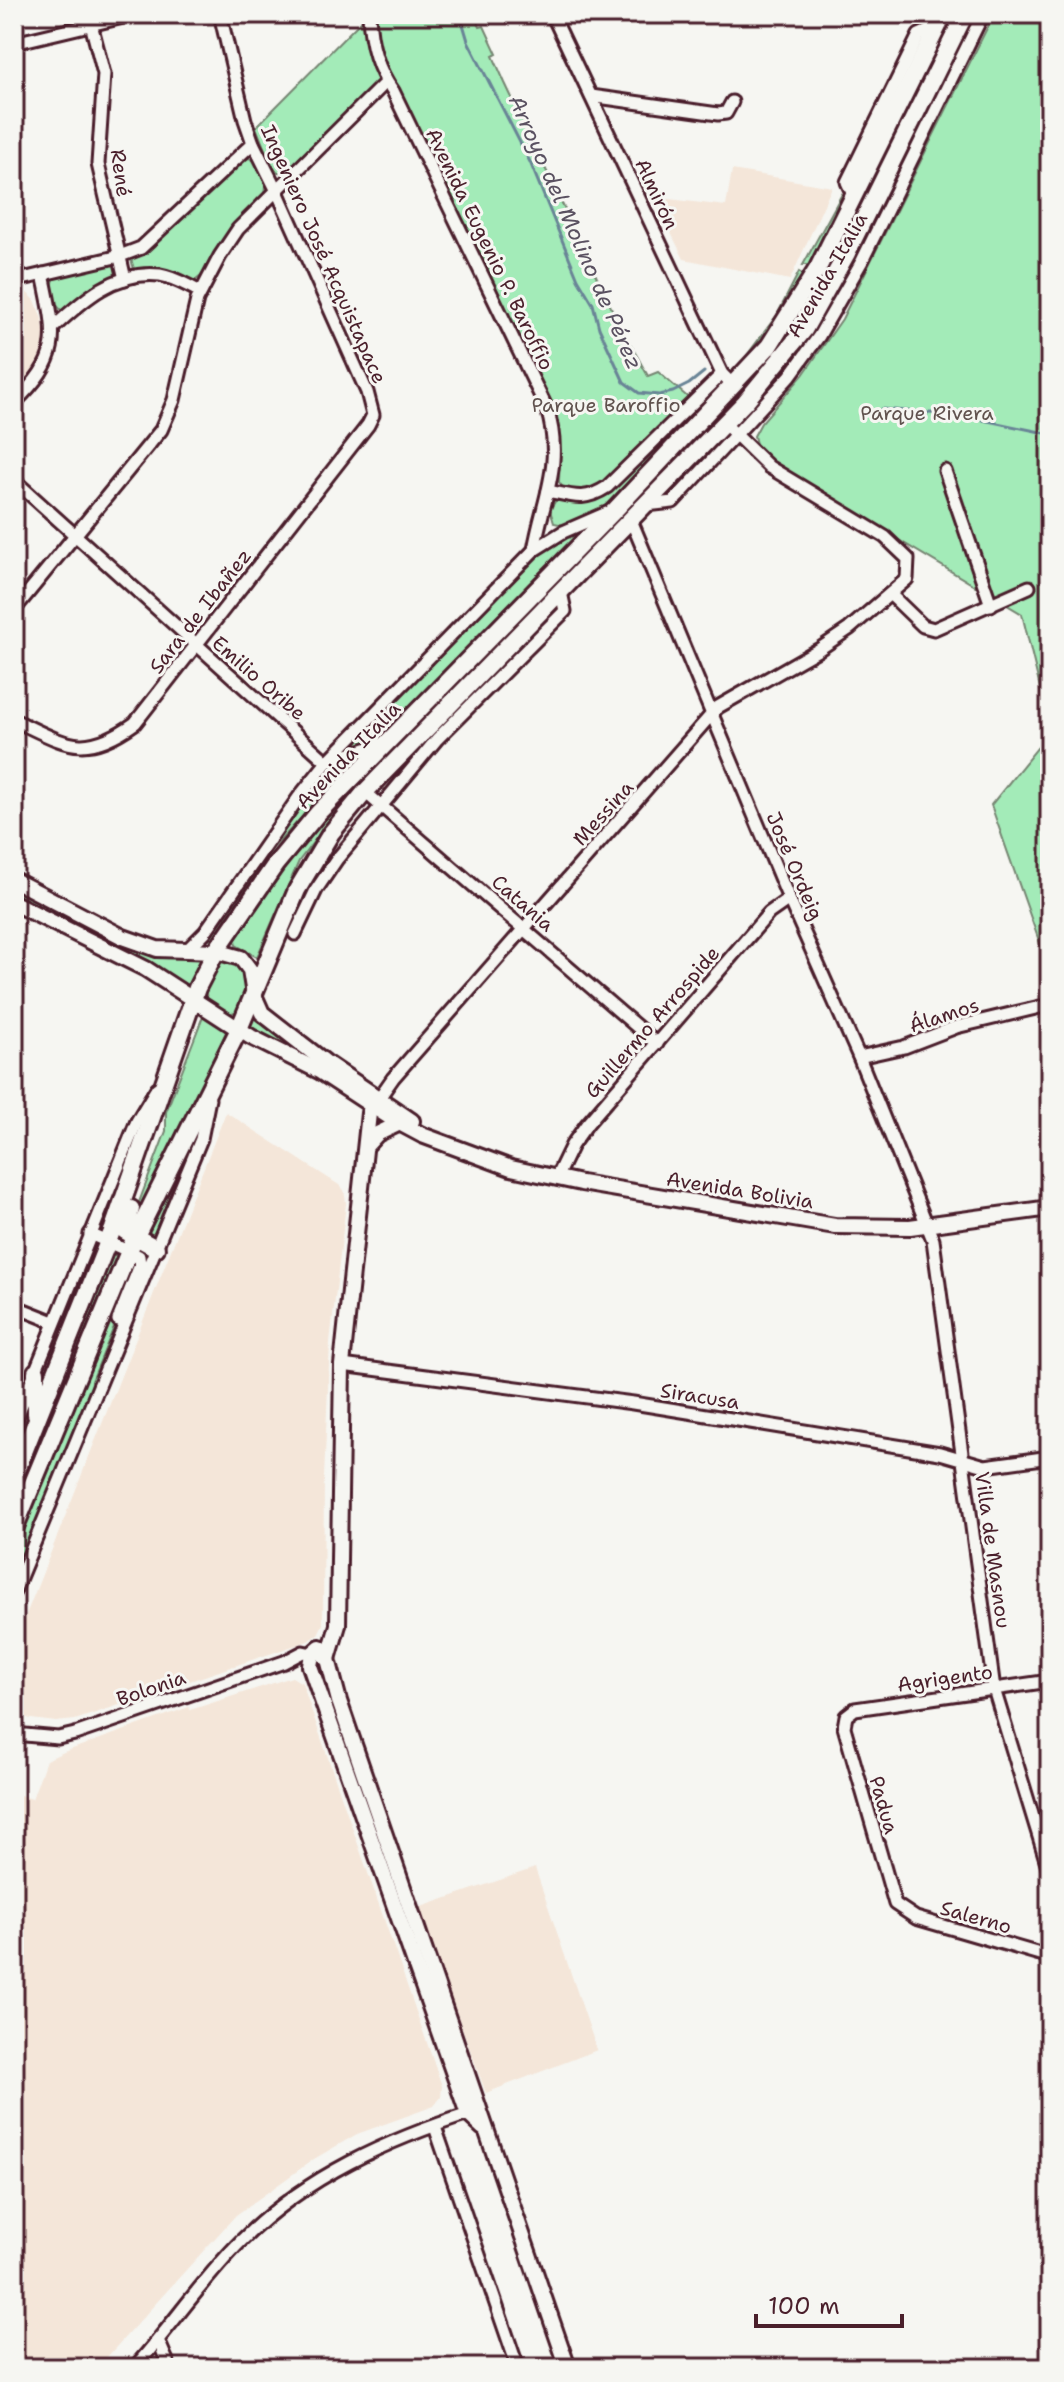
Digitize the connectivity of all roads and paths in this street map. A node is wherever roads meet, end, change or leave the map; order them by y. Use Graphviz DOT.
graph roads {
  1 [pos="70,14"];
  2 [pos="136,14"];
  3 [pos="220,14"];
  4 [pos="369,14"];
  5 [pos="552,14"];
  6 [pos="965,14"];
  7 [pos="983,14"];
  8 [pos="941,20"];
  9 [pos="91,24"];
  10 [pos="73,28"];
  11 [pos="14,43"];
  12 [pos="386,82"];
  13 [pos="591,96"];
  14 [pos="732,102"];
  15 [pos="253,143"];
  16 [pos="910,144"];
  17 [pos="276,189"];
  18 [pos="120,256"];
  19 [pos="43,274"];
  20 [pos="125,279"];
  21 [pos="14,281"];
  22 [pos="201,292"];
  23 [pos="54,327"];
  24 [pos="728,380"];
  25 [pos="14,403"];
  26 [pos="373,415"];
  27 [pos="730,430"];
  28 [pos="945,471"];
  29 [pos="14,480"];
  30 [pos="548,491"];
  31 [pos="545,505"];
  32 [pos="646,505"];
  33 [pos="615,510"];
  34 [pos="631,520"];
  35 [pos="563,532"];
  36 [pos="76,537"];
  37 [pos="534,550"];
  38 [pos="1029,587"];
  39 [pos="561,592"];
  40 [pos="891,595"];
  41 [pos="991,605"];
  42 [pos="14,610"];
  43 [pos="196,646"];
  44 [pos="712,715"];
  45 [pos="14,720"];
  46 [pos="389,742"];
  47 [pos="327,762"];
  48 [pos="365,792"];
  49 [pos="381,806"];
  50 [pos="14,881"];
  51 [pos="789,899"];
  52 [pos="14,903"];
  53 [pos="525,928"];
  54 [pos="295,934"];
  55 [pos="187,950"];
  56 [pos="216,951"];
  57 [pos="254,995"];
  58 [pos="191,999"];
  59 [pos="1040,1007"];
  60 [pos="239,1029"];
  61 [pos="657,1044"];
  62 [pos="859,1057"];
  63 [pos="167,1070"];
  64 [pos="211,1087"];
  65 [pos="376,1102"];
  66 [pos="153,1116"];
  67 [pos="400,1123"];
  68 [pos="431,1136"];
  69 [pos="366,1146"];
  70 [pos="556,1178"];
  71 [pos="1050,1208"];
  72 [pos="927,1225"];
  73 [pos="90,1234"];
  74 [pos="108,1241"];
  75 [pos="132,1244"];
  76 [pos="156,1248"];
  77 [pos="14,1306"];
  78 [pos="54,1322"];
  79 [pos="342,1365"];
  80 [pos="36,1372"];
  81 [pos="96,1392"];
  82 [pos="37,1421"];
  83 [pos="14,1424"];
  84 [pos="1050,1457"];
  85 [pos="962,1460"];
  86 [pos="14,1477"];
  87 [pos="14,1529"];
  88 [pos="14,1592"];
  89 [pos="318,1659"];
  90 [pos="1050,1681"];
  91 [pos="994,1689"];
  92 [pos="846,1716"];
  93 [pos="14,1723"];
  94 [pos="14,1734"];
  95 [pos="29,1734"];
  96 [pos="1047,1856"];
  97 [pos="1050,1873"];
  98 [pos="895,1904"];
  99 [pos="1050,1957"];
  100 [pos="474,2112"];
  101 [pos="435,2127"];
  102 [pos="158,2340"];
  103 [pos="134,2368"];
  104 [pos="170,2368"];
  105 [pos="518,2368"];
  106 [pos="568,2368"];
  1 -- 10 [label="street"];
  2 -- 9 [label="street"];
  3 -- 15 [label="street, Ingeniero José Acquistapace"];
  4 -- 12 [label="street, Avenida Eugenio P. Baroffio"];
  5 -- 13 [label="street, Almirón"];
  6 -- 16 [label="main road, Avenida Italia"];
  7 -- 16 [label="street, Avenida Italia"];
  8 -- 24 [label="main road, Avenida Italia"];
  9 -- 10 [label="street"];
  9 -- 18 [label="street, René"];
  10 -- 11 [label="street"];
  12 -- 17 [label="street"];
  12 -- 30 [label="street, Avenida Eugenio P. Baroffio"];
  13 -- 14 [label="street"];
  13 -- 24 [label="street, Almirón"];
  15 -- 17 [label="street, Ingeniero José Acquistapace"];
  15 -- 18 [label="street"];
  16 -- 27 [label="main road, Avenida Italia"];
  17 -- 22 [label="street"];
  17 -- 26 [label="street, Ingeniero José Acquistapace"];
  18 -- 19 [label="street"];
  18 -- 20 [label="street, René"];
  19 -- 21 [label="street"];
  19 -- 23 [label="street"];
  20 -- 22 [label="street"];
  20 -- 23 [label="street"];
  22 -- 36 [label="street"];
  23 -- 25 [label="street"];
  24 -- 30 [label="street, Avenida Italia"];
  24 -- 33 [label="main road, Avenida Italia"];
  26 -- 43 [label="street, Sara de Ibañez"];
  27 -- 32 [label="main road, Avenida Italia"];
  27 -- 32 [label="street, Avenida Italia"];
  27 -- 40 [label="street"];
  28 -- 41 [label="street"];
  29 -- 36 [label="street, Emilio Oribe"];
  30 -- 31 [label="street, Avenida Eugenio P. Baroffio"];
  31 -- 35 [label="street"];
  31 -- 37 [label="street, Avenida Eugenio P. Baroffio"];
  32 -- 34 [label="main road, Avenida Italia"];
  33 -- 35 [label="street, Avenida Italia"];
  33 -- 46 [label="main road, Avenida Italia"];
  34 -- 39 [label="main road, Avenida Italia"];
  34 -- 44 [label="street, José Ordeig"];
  35 -- 37 [label="street, Avenida Italia"];
  36 -- 42 [label="street"];
  36 -- 43 [label="street, Emilio Oribe"];
  37 -- 47 [label="street, Avenida Italia"];
  38 -- 41 [label="street"];
  39 -- 48 [label="main road, Avenida Italia"];
  39 -- 49 [label="street"];
  40 -- 41 [label="street"];
  40 -- 44 [label="street, Messina"];
  43 -- 45 [label="street, Sara de Ibañez"];
  43 -- 47 [label="street, Emilio Oribe"];
  44 -- 51 [label="street, José Ordeig"];
  44 -- 53 [label="street, Messina"];
  46 -- 47 [label="street"];
  46 -- 56 [label="main road, Avenida Italia"];
  47 -- 55 [label="street, Avenida Italia"];
  48 -- 49 [label="street, Catania"];
  48 -- 57 [label="main road, Avenida Italia"];
  49 -- 53 [label="street, Catania"];
  49 -- 54 [label="street"];
  50 -- 55 [label="street, Avenida Bolivia"];
  51 -- 61 [label="street, Guillermo Arrospide"];
  51 -- 62 [label="street, José Ordeig"];
  52 -- 58 [label="street, Avenida Bolivia"];
  53 -- 61 [label="street, Catania"];
  53 -- 65 [label="street, Messina"];
  55 -- 56 [label="street, Avenida Bolivia"];
  56 -- 57 [label="street, Avenida Bolivia"];
  56 -- 58 [label="main road, Avenida Italia"];
  57 -- 60 [label="main road, Avenida Italia"];
  57 -- 65 [label="street, Avenida Bolivia"];
  58 -- 60 [label="street, Avenida Bolivia"];
  58 -- 63 [label="main road, Avenida Italia"];
  59 -- 62 [label="street, Álamos"];
  60 -- 64 [label="main road, Avenida Italia"];
  60 -- 65 [label="street, Avenida Bolivia"];
  61 -- 70 [label="street, Guillermo Arrospide"];
  62 -- 72 [label="street, José Ordeig"];
  63 -- 66 [label="main road, Avenida Italia"];
  63 -- 73 [label="street, Avenida Italia"];
  64 -- 75 [label="main road, Avenida Italia"];
  64 -- 76 [label="street, Avenida Italia"];
  65 -- 67 [label="street, Avenida Bolivia"];
  65 -- 68 [label="street, Avenida Bolivia"];
  65 -- 69 [label="street"];
  66 -- 74 [label="main road, Avenida Italia"];
  66 -- 75 [label="main road"];
  67 -- 68 [label="street, Avenida Bolivia"];
  67 -- 69 [label="street"];
  68 -- 70 [label="street, Avenida Bolivia"];
  69 -- 79 [label="street"];
  70 -- 72 [label="street, Avenida Bolivia"];
  71 -- 72 [label="street, Avenida Bolivia"];
  72 -- 85 [label="street, Villa de Masnou"];
  73 -- 74 [label="street"];
  73 -- 78 [label="street, Avenida Italia"];
  74 -- 75 [label="street"];
  74 -- 82 [label="main road, Avenida Italia"];
  75 -- 76 [label="main road"];
  75 -- 81 [label="street, Avenida Italia"];
  75 -- 87 [label="main road, Avenida Italia"];
  76 -- 81 [label="street, Avenida Italia"];
  77 -- 78 [label="street"];
  78 -- 80 [label="street, Avenida Italia"];
  79 -- 85 [label="street, Siracusa"];
  79 -- 89 [label="street"];
  80 -- 82 [label="main road"];
  80 -- 83 [label="street, Avenida Italia"];
  81 -- 88 [label="street, Avenida Italia"];
  82 -- 86 [label="main road, Avenida Italia"];
  84 -- 85 [label="street, Siracusa"];
  85 -- 91 [label="street, Villa de Masnou"];
  89 -- 95 [label="street, Bolonia"];
  89 -- 100 [label="street"];
  90 -- 91 [label="street, Agrigento"];
  91 -- 92 [label="street, Agrigento"];
  91 -- 96 [label="street, Villa de Masnou"];
  92 -- 98 [label="street, Padua"];
  93 -- 95 [label="street"];
  94 -- 95 [label="street, Bolonia"];
  96 -- 97 [label="street, Villa de Masnou"];
  98 -- 99 [label="street, Salerno"];
  100 -- 101 [label="street"];
  100 -- 106 [label="street"];
  101 -- 102 [label="street"];
  101 -- 105 [label="street"];
  102 -- 103 [label="street"];
  102 -- 104 [label="street"];
}
